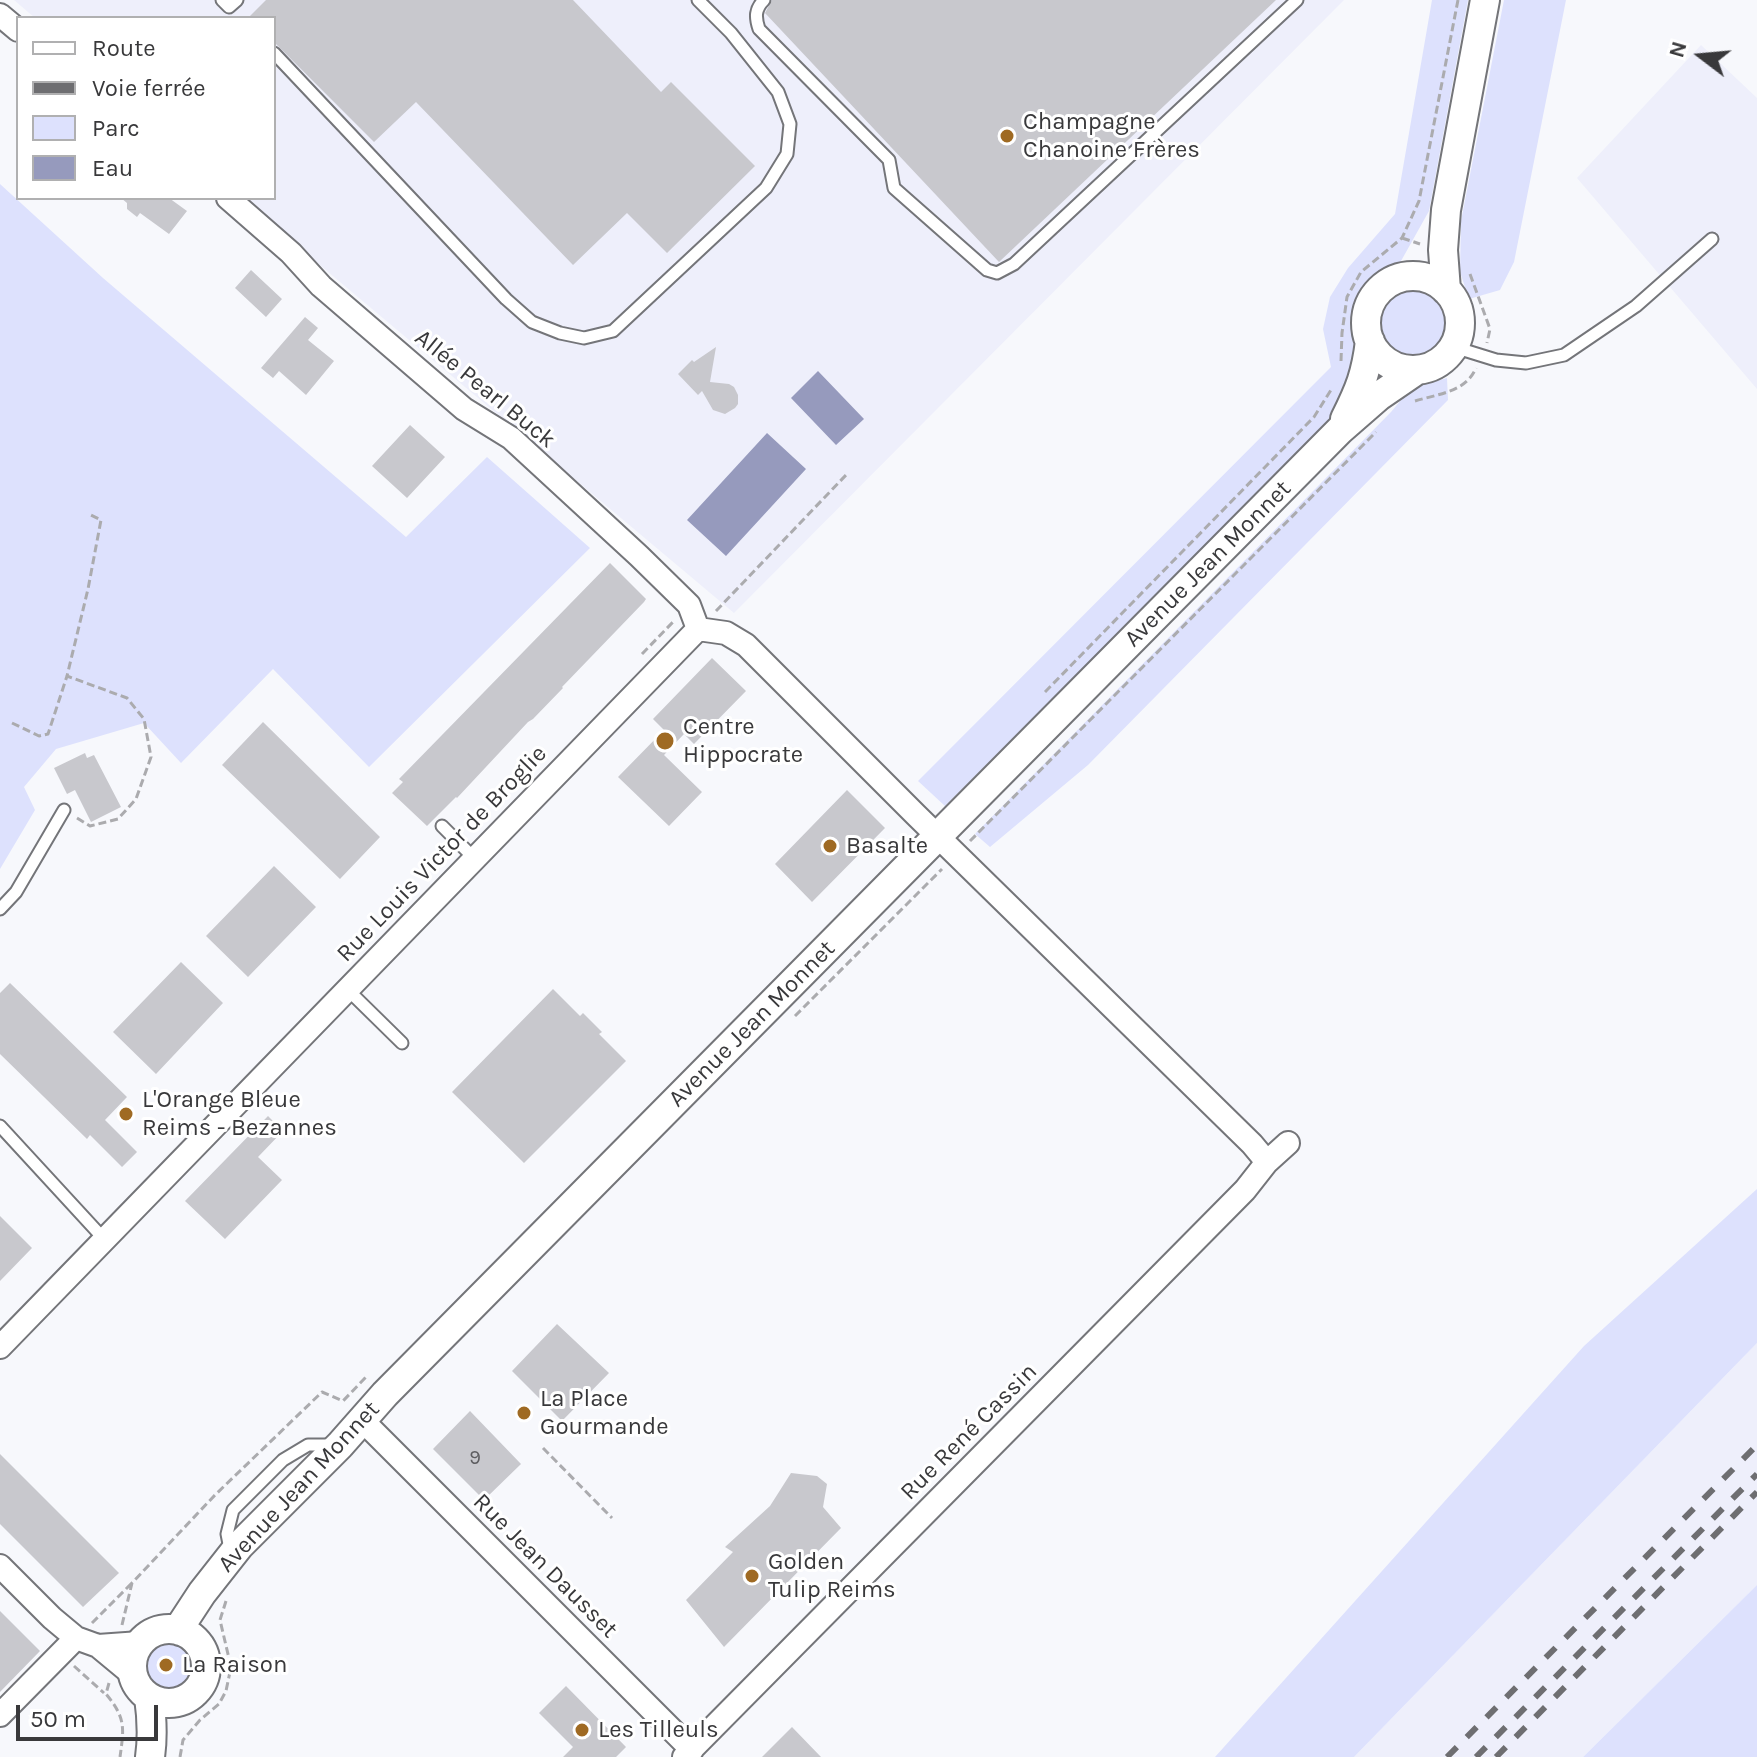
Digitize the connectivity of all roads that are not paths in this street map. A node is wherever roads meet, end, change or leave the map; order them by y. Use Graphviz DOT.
graph roads {
  1 [pos="698,0"];
  2 [pos="764,0"];
  3 [pos="1297,0"];
  4 [pos="1485,0"];
  5 [pos="0,15"];
  6 [pos="16,28"];
  7 [pos="276,55"];
  8 [pos="230,200"];
  9 [pos="1446,210"];
  10 [pos="1712,239"];
  11 [pos="1402,278"];
  12 [pos="1446,290"];
  13 [pos="1370,341"];
  14 [pos="1454,347"];
  15 [pos="1417,370"];
  16 [pos="1340,430"];
  17 [pos="698,629"];
  18 [pos="64,810"];
  19 [pos="442,826"];
  20 [pos="948,844"];
  21 [pos="474,858"];
  22 [pos="0,909"];
  23 [pos="347,989"];
  24 [pos="402,1043"];
  25 [pos="0,1126"];
  26 [pos="1288,1143"];
  27 [pos="1267,1162"];
  28 [pos="104,1239"];
  29 [pos="0,1347"];
  30 [pos="362,1420"];
  31 [pos="0,1566"];
  32 [pos="180,1631"];
  33 [pos="76,1638"];
  34 [pos="132,1667"];
  35 [pos="0,1715"];
  36 [pos="151,1748"];
  37 [pos="688,1753"];
  1 -- 7 [label="lane"];
  2 -- 3 [label="lane"];
  4 -- 9 [label="street"];
  5 -- 6 [label="street"];
  8 -- 17 [label="street, Allée Pearl Buck"];
  9 -- 11 [label="street"];
  9 -- 12 [label="street"];
  10 -- 14 [label="lane"];
  11 -- 12 [label="street"];
  11 -- 13 [label="street"];
  12 -- 14 [label="street"];
  13 -- 15 [label="street"];
  13 -- 16 [label="street, Avenue Jean Monnet"];
  14 -- 15 [label="street"];
  15 -- 16 [label="street, Avenue Jean Monnet"];
  16 -- 20 [label="street, Avenue Jean Monnet"];
  17 -- 20 [label="street"];
  17 -- 21 [label="street, Rue Louis Victor de Broglie"];
  18 -- 22 [label="lane"];
  19 -- 21 [label="lane"];
  20 -- 27 [label="street"];
  20 -- 30 [label="street, Avenue Jean Monnet"];
  21 -- 23 [label="street, Rue Louis Victor de Broglie"];
  23 -- 24 [label="lane"];
  23 -- 28 [label="street, Rue Louis Victor de Broglie"];
  25 -- 28 [label="lane"];
  26 -- 27 [label="street, Rue René Cassin"];
  27 -- 37 [label="street, Rue René Cassin"];
  28 -- 29 [label="street, Rue Louis Victor de Broglie"];
  30 -- 32 [label="street, Avenue Jean Monnet"];
  30 -- 37 [label="street, Rue Jean Dausset"];
  31 -- 33 [label="street"];
  32 -- 34 [label="street"];
  32 -- 34 [label="street"];
  33 -- 34 [label="street"];
  33 -- 35 [label="street"];
  34 -- 36 [label="street"];
}
